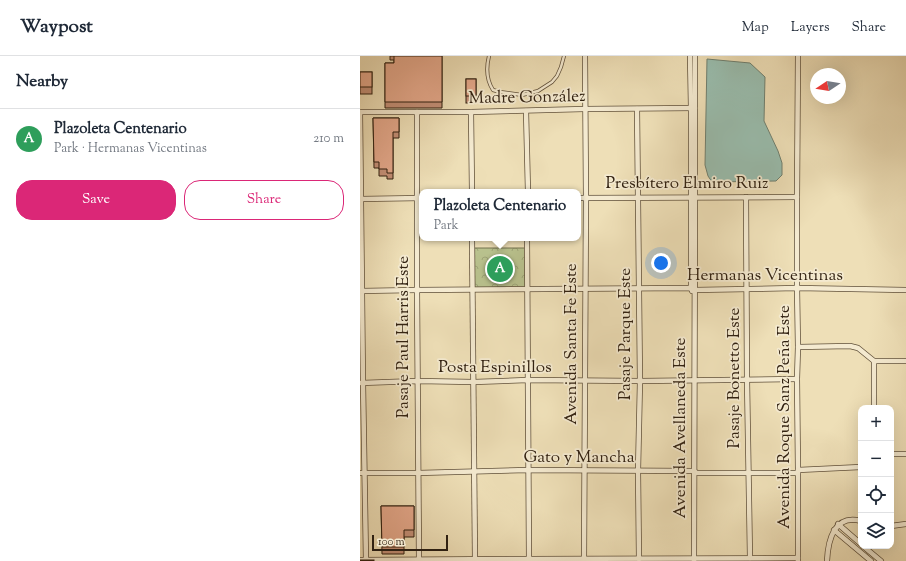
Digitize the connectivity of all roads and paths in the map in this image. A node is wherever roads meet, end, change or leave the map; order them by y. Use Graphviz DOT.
graph roads {
  1 [pos="489,56"];
  2 [pos="564,56"];
  3 [pos="585,56"];
  4 [pos="690,56"];
  5 [pos="695,56"];
  6 [pos="798,56"];
  7 [pos="637,108"];
  8 [pos="693,108"];
  9 [pos="584,109"];
  10 [pos="526,111"];
  11 [pos="360,112"];
  12 [pos="417,112"];
  13 [pos="471,112"];
  14 [pos="472,189"];
  15 [pos="528,189"];
  16 [pos="638,197"];
  17 [pos="693,197"];
  18 [pos="746,197"];
  19 [pos="797,197"];
  20 [pos="360,198"];
  21 [pos="419,198"];
  22 [pos="581,198"];
  23 [pos="586,198"];
  24 [pos="472,241"];
  25 [pos="527,241"];
  26 [pos="747,288"];
  27 [pos="797,288"];
  28 [pos="473,289"];
  29 [pos="528,289"];
  30 [pos="585,289"];
  31 [pos="638,289"];
  32 [pos="692,289"];
  33 [pos="416,290"];
  34 [pos="906,290"];
  35 [pos="361,291"];
  36 [pos="798,348"];
  37 [pos="874,361"];
  38 [pos="906,361"];
  39 [pos="797,379"];
  40 [pos="528,380"];
  41 [pos="694,380"];
  42 [pos="747,380"];
  43 [pos="417,381"];
  44 [pos="585,381"];
  45 [pos="640,381"];
  46 [pos="474,382"];
  47 [pos="361,383"];
  48 [pos="874,405"];
  49 [pos="894,454"];
  50 [pos="906,454"];
  51 [pos="858,467"];
  52 [pos="528,470"];
  53 [pos="584,471"];
  54 [pos="638,471"];
  55 [pos="694,471"];
  56 [pos="474,472"];
  57 [pos="798,472"];
  58 [pos="362,473"];
  59 [pos="418,473"];
  60 [pos="748,474"];
  61 [pos="858,520"];
  62 [pos="838,524"];
  63 [pos="906,524"];
  64 [pos="894,526"];
  65 [pos="834,530"];
  66 [pos="858,542"];
  67 [pos="867,549"];
  68 [pos="750,558"];
  69 [pos="529,559"];
  70 [pos="639,559"];
  71 [pos="360,560"];
  72 [pos="366,560"];
  73 [pos="419,560"];
  74 [pos="475,560"];
  75 [pos="584,560"];
  76 [pos="693,560"];
  77 [pos="798,560"];
  78 [pos="827,561"];
  79 [pos="871,561"];
  80 [pos="881,561"];
  1 -- 2 [label="lane"];
  3 -- 9 [label="street, Avenida Santa Fe Este"];
  4 -- 8 [label="street, Avenida Avellaneda Este"];
  5 -- 8 [label="street, Avenida Avellaneda Este"];
  6 -- 19 [label="street, Avenida Roque Sanz Peña Este"];
  7 -- 8 [label="street, Madre González"];
  7 -- 9 [label="street, Madre González"];
  7 -- 16 [label="street, Pasaje Parque Este"];
  8 -- 17 [label="street, Avenida Avellaneda Este"];
  9 -- 10 [label="street, Madre González"];
  9 -- 23 [label="street, Avenida Santa Fe Este"];
  10 -- 13 [label="street, Madre González"];
  10 -- 15 [label="street"];
  11 -- 12 [label="street, Madre González"];
  11 -- 20 [label="street"];
  12 -- 13 [label="street, Madre González"];
  12 -- 21 [label="street, Pasaje Paul Harris Este"];
  13 -- 14 [label="street"];
  16 -- 17 [label="street, Presbítero Elmiro Ruiz"];
  16 -- 23 [label="street, Presbítero Elmiro Ruiz"];
  16 -- 31 [label="street, Pasaje Parque Este"];
  17 -- 18 [label="street, Presbítero Elmiro Ruiz"];
  17 -- 32 [label="street, Avenida Avellaneda Este"];
  18 -- 19 [label="street, Presbítero Elmiro Ruiz"];
  18 -- 26 [label="street, Pasaje Bonetto Este"];
  19 -- 27 [label="street, Avenida Roque Sanz Peña Este"];
  20 -- 21 [label="street"];
  20 -- 35 [label="street"];
  21 -- 33 [label="street, Pasaje Paul Harris Este"];
  22 -- 23 [label="street, Presbítero Elmiro Ruiz"];
  23 -- 30 [label="street, Avenida Santa Fe Este"];
  24 -- 28 [label="street"];
  25 -- 29 [label="street"];
  26 -- 27 [label="street, Hermanas Vicentinas"];
  26 -- 32 [label="street, Hermanas Vicentinas"];
  26 -- 42 [label="street, Pasaje Bonetto Este"];
  27 -- 34 [label="street, Hermanas Vicentinas"];
  27 -- 36 [label="street, Avenida Roque Sanz Peña Este"];
  28 -- 29 [label="street, Hermanas Vicentinas"];
  28 -- 33 [label="street, Hermanas Vicentinas"];
  28 -- 46 [label="street"];
  29 -- 30 [label="street, Hermanas Vicentinas"];
  29 -- 40 [label="street"];
  30 -- 31 [label="street, Hermanas Vicentinas"];
  30 -- 44 [label="street, Avenida Santa Fe Este"];
  31 -- 32 [label="street, Hermanas Vicentinas"];
  31 -- 45 [label="street, Pasaje Parque Este"];
  32 -- 41 [label="street, Avenida Avellaneda Este"];
  33 -- 35 [label="street, Hermanas Vicentinas"];
  33 -- 43 [label="street, Pasaje Paul Harris Este"];
  35 -- 47 [label="street"];
  36 -- 37 [label="street"];
  36 -- 39 [label="street, Avenida Roque Sanz Peña Este"];
  37 -- 38 [label="street"];
  37 -- 48 [label="street"];
  39 -- 42 [label="street, Posta Espinillos"];
  39 -- 57 [label="street, Avenida Roque Sanz Peña Este"];
  40 -- 44 [label="street, Posta Espinillos"];
  40 -- 46 [label="street, Posta Espinillos"];
  40 -- 52 [label="street"];
  41 -- 42 [label="street, Posta Espinillos"];
  41 -- 45 [label="street, Posta Espinillos"];
  41 -- 55 [label="street, Avenida Avellaneda Este"];
  42 -- 60 [label="street, Pasaje Bonetto Este"];
  43 -- 46 [label="street, Posta Espinillos"];
  43 -- 47 [label="street, Posta Espinillos"];
  43 -- 59 [label="street, Pasaje Paul Harris Este"];
  44 -- 45 [label="street, Posta Espinillos"];
  44 -- 53 [label="street, Avenida Santa Fe Este"];
  45 -- 54 [label="street, Pasaje Parque Este"];
  46 -- 56 [label="street"];
  47 -- 58 [label="street"];
  49 -- 50 [label="street"];
  51 -- 57 [label="street, Gato y Mancha"];
  52 -- 53 [label="street, Gato y Mancha"];
  52 -- 56 [label="street, Gato y Mancha"];
  52 -- 69 [label="street"];
  53 -- 54 [label="street, Gato y Mancha"];
  53 -- 75 [label="street, Avenida Santa Fe Este"];
  54 -- 55 [label="street, Gato y Mancha"];
  54 -- 70 [label="street, Pasaje Parque Este"];
  55 -- 60 [label="street, Gato y Mancha"];
  55 -- 76 [label="street, Avenida Avellaneda Este"];
  56 -- 59 [label="street, Gato y Mancha"];
  56 -- 74 [label="street"];
  57 -- 60 [label="street, Gato y Mancha"];
  57 -- 77 [label="street, Avenida Roque Sanz Peña Este"];
  58 -- 59 [label="street, Gato y Mancha"];
  58 -- 72 [label="street"];
  59 -- 73 [label="street, Pasaje Paul Harris Este"];
  60 -- 68 [label="street, Pasaje Bonetto Este"];
  61 -- 62 [label="street"];
  62 -- 65 [label="street"];
  62 -- 66 [label="street"];
  63 -- 64 [label="street"];
  65 -- 78 [label="street"];
  65 -- 79 [label="street"];
  67 -- 80 [label="street"];
  68 -- 76 [label="street"];
  68 -- 77 [label="street"];
  69 -- 74 [label="street"];
  69 -- 75 [label="street"];
  70 -- 75 [label="street"];
  70 -- 76 [label="street"];
  71 -- 72 [label="street"];
  72 -- 73 [label="street"];
  73 -- 74 [label="street"];
}
